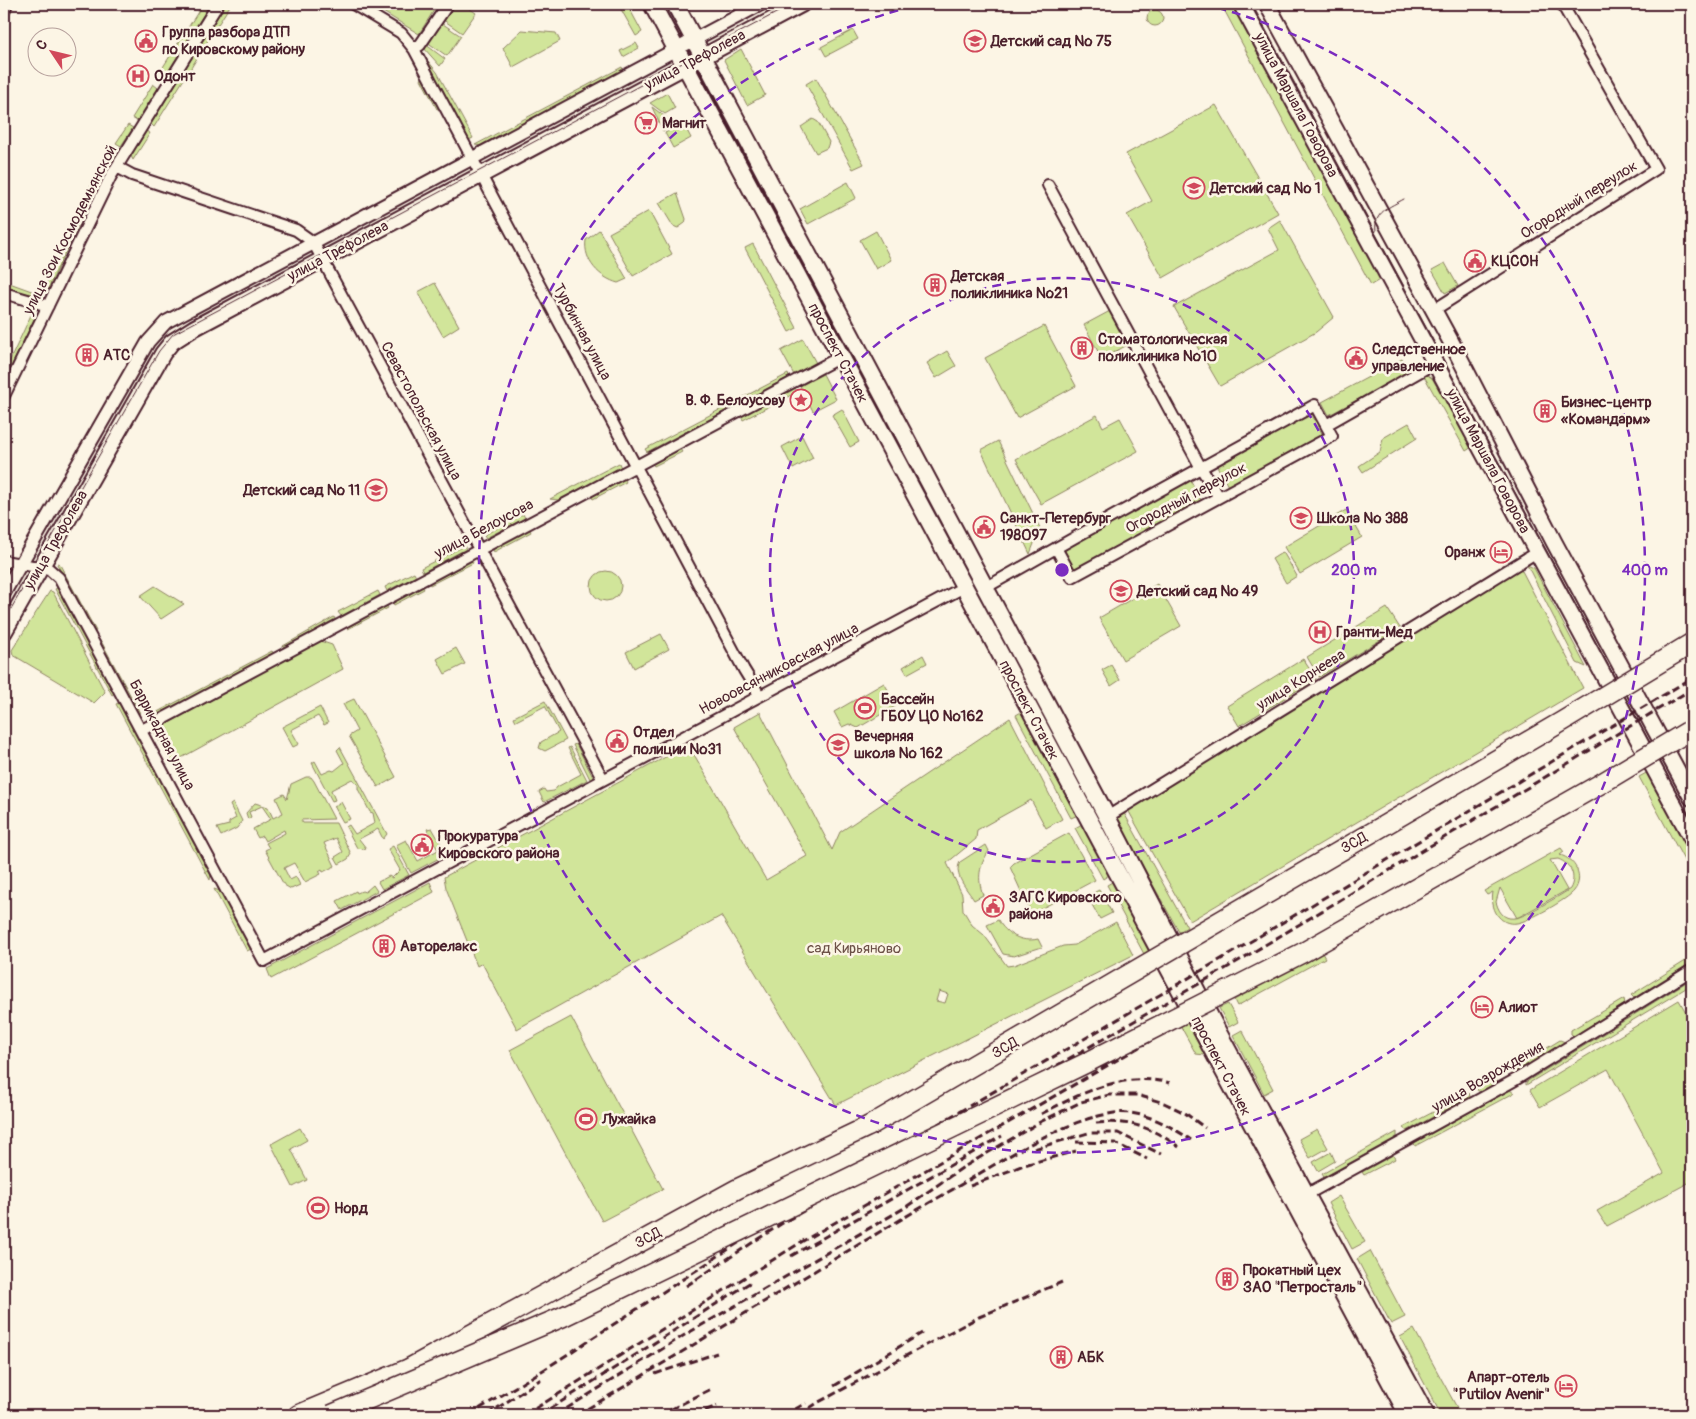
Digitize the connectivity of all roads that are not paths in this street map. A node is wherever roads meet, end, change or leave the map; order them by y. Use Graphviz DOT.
graph roads {
  1 [pos="7,4"];
  2 [pos="218,4"];
  3 [pos="353,4"];
  4 [pos="448,4"];
  5 [pos="652,4"];
  6 [pos="675,4"];
  7 [pos="761,4"];
  8 [pos="802,4"];
  9 [pos="1241,4"];
  10 [pos="1267,4"];
  11 [pos="1562,4"];
  12 [pos="4,11"];
  13 [pos="694,39"];
  14 [pos="676,48"];
  15 [pos="414,49"];
  16 [pos="704,56"];
  17 [pos="685,66"];
  18 [pos="472,157"];
  19 [pos="117,167"];
  20 [pos="482,174"];
  21 [pos="1048,185"];
  22 [pos="313,242"];
  23 [pos="322,259"];
  24 [pos="4,293"];
  25 [pos="48,306"];
  26 [pos="1434,310"];
  27 [pos="840,357"];
  28 [pos="1435,363"];
  29 [pos="4,396"];
  30 [pos="1326,425"];
  31 [pos="636,466"];
  32 [pos="1201,468"];
  33 [pos="1219,497"];
  34 [pos="1056,548"];
  35 [pos="478,549"];
  36 [pos="1537,552"];
  37 [pos="4,561"];
  38 [pos="20,565"];
  39 [pos="40,568"];
  40 [pos="964,587"];
  41 [pos="985,588"];
  42 [pos="4,593"];
  43 [pos="4,632"];
  44 [pos="1692,642"];
  45 [pos="760,696"];
  46 [pos="1692,729"];
  47 [pos="142,730"];
  48 [pos="603,779"];
  49 [pos="1692,798"];
  50 [pos="1107,817"];
  51 [pos="1692,839"];
  52 [pos="264,961"];
  53 [pos="1692,970"];
  54 [pos="1300,1198"];
  55 [pos="298,1415"];
  56 [pos="331,1415"];
  57 [pos="1408,1415"];
  58 [pos="1426,1415"];
  1 -- 12 [label="street"];
  2 -- 19 [label="street, улица Зои Космодемьянской"];
  3 -- 15 [label="street, Турбинная улица"];
  4 -- 15 [label="street"];
  5 -- 14 [label="main road, проспект Стачек"];
  6 -- 13 [label="main road, проспект Стачек"];
  7 -- 13 [label="street, улица Трефолева"];
  8 -- 16 [label="main road, улица Трефолева"];
  9 -- 28 [label="main road, улица Маршала Говорова"];
  10 -- 26 [label="main road, улица Маршала Говорова"];
  11 -- 26 [label="street, Огородный переулок"];
  13 -- 14 [label="street, улица Трефолева"];
  13 -- 16 [label="main road, проспект Стачек"];
  14 -- 17 [label="main road, проспект Стачек"];
  14 -- 18 [label="street, улица Трефолева"];
  15 -- 18 [label="street, Турбинная улица"];
  16 -- 17 [label="main road, улица Трефолева"];
  16 -- 41 [label="main road, проспект Стачек"];
  17 -- 20 [label="main road, улица Трефолева"];
  17 -- 27 [label="main road, проспект Стачек"];
  18 -- 20 [label="street, Турбинная улица"];
  18 -- 22 [label="street, улица Трефолева"];
  19 -- 22 [label="street, Севастопольская улица"];
  19 -- 25 [label="street, улица Зои Космодемьянской"];
  20 -- 23 [label="main road, улица Трефолева"];
  20 -- 31 [label="street, Турбинная улица"];
  21 -- 32 [label="street"];
  22 -- 23 [label="street, Севастопольская улица"];
  22 -- 38 [label="street, улица Трефолева"];
  23 -- 35 [label="street, Севастопольская улица"];
  23 -- 39 [label="main road, улица Трефолева"];
  24 -- 25 [label="street"];
  25 -- 29 [label="street, улица Зои Космодемьянской"];
  26 -- 49 [label="main road, улица Маршала Говорова"];
  27 -- 31 [label="street, улица Белоусова"];
  27 -- 40 [label="main road, проспект Стачек"];
  28 -- 30 [label="street"];
  28 -- 36 [label="main road, улица Маршала Говорова"];
  30 -- 32 [label="street, Огородный переулок"];
  30 -- 33 [label="street, Огородный переулок"];
  31 -- 35 [label="street, улица Белоусова"];
  31 -- 45 [label="street, Турбинная улица"];
  32 -- 33 [label="street"];
  32 -- 34 [label="street, Огородный переулок"];
  33 -- 34 [label="street, Огородный переулок"];
  34 -- 41 [label="street, Огородный переулок"];
  35 -- 47 [label="street, улица Белоусова"];
  35 -- 48 [label="street, Севастопольская улица"];
  36 -- 50 [label="street, улица Корнеева"];
  36 -- 51 [label="main road, улица Маршала Говорова"];
  37 -- 38 [label="street, Баррикадная улица"];
  38 -- 39 [label="street, Баррикадная улица"];
  38 -- 42 [label="street, улица Трефолева"];
  39 -- 43 [label="main road, улица Трефолева"];
  39 -- 47 [label="street, Баррикадная улица"];
  40 -- 45 [label="street, Новоовсянниковская улица"];
  40 -- 54 [label="main road, проспект Стачек"];
  41 -- 50 [label="main road, проспект Стачек"];
  44 -- 55 [label="highway, ЗСД, bridge"];
  45 -- 48 [label="street, Новоовсянниковская улица"];
  46 -- 56 [label="highway, bridge"];
  47 -- 52 [label="street, Баррикадная улица"];
  48 -- 52 [label="street, Новоовсянниковская улица"];
  50 -- 54 [label="main road, проспект Стачек"];
  53 -- 54 [label="street, улица Возрождения"];
  54 -- 57 [label="main road, проспект Стачек"];
  54 -- 58 [label="main road, проспект Стачек"];
}
